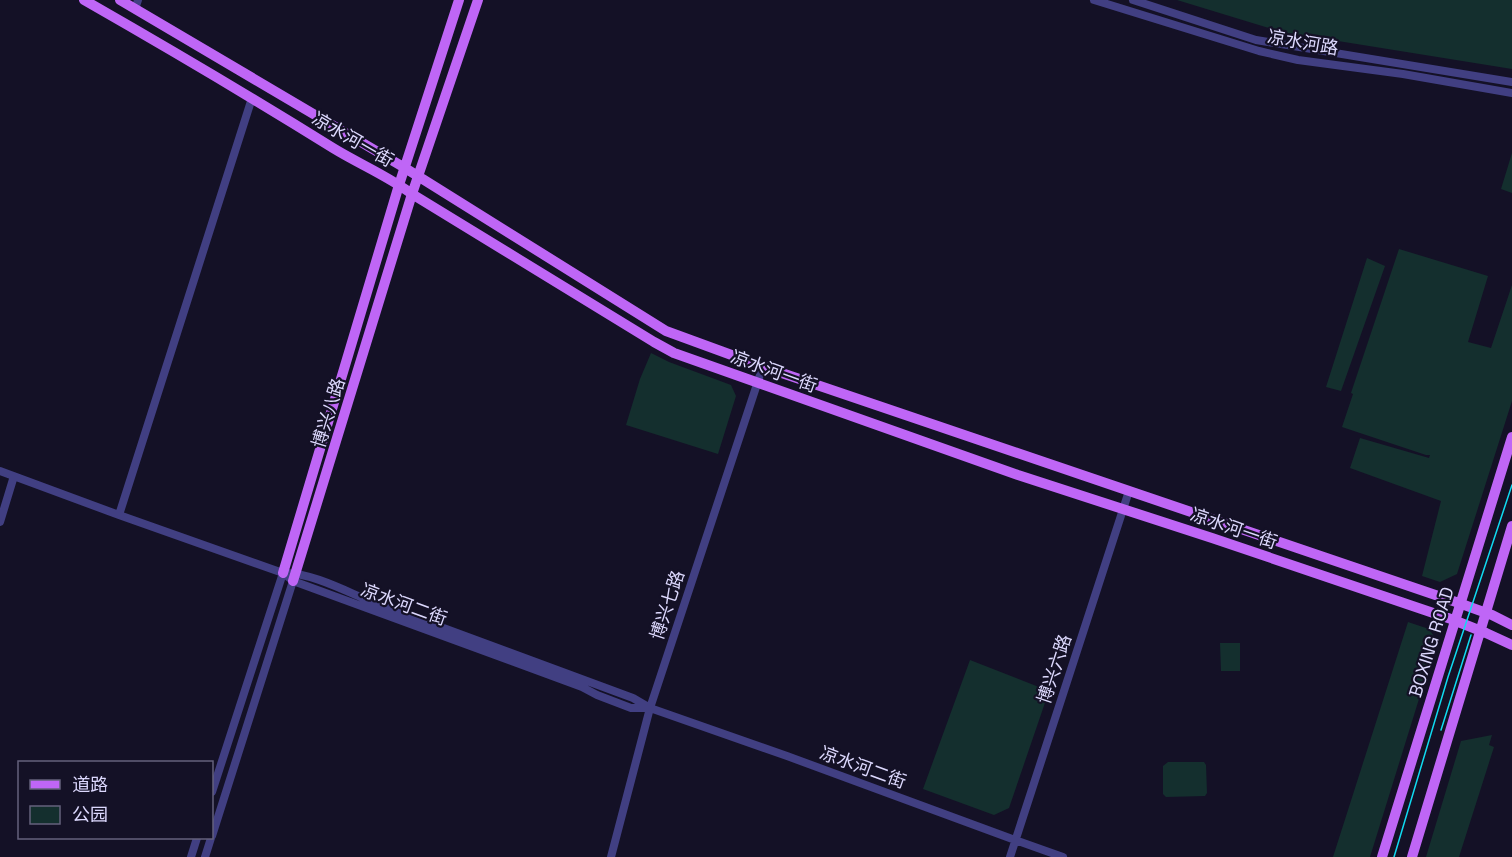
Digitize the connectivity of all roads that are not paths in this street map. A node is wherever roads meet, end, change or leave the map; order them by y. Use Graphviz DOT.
graph roads {
  1 [pos="84,0"];
  2 [pos="120,0"];
  3 [pos="459,0"];
  4 [pos="478,0"];
  5 [pos="1094,0"];
  6 [pos="1133,0"];
  7 [pos="137,4"];
  8 [pos="1512,82"];
  9 [pos="1512,93"];
  10 [pos="252,98"];
  11 [pos="405,168"];
  12 [pos="418,177"];
  13 [pos="399,185"];
  14 [pos="412,194"];
  15 [pos="731,354"];
  16 [pos="763,366"];
  17 [pos="723,370"];
  18 [pos="758,383"];
  19 [pos="1512,437"];
  20 [pos="0,471"];
  21 [pos="14,476"];
  22 [pos="1129,492"];
  23 [pos="1124,508"];
  24 [pos="118,515"];
  25 [pos="0,522"];
  26 [pos="1512,526"];
  27 [pos="283,573"];
  28 [pos="295,577"];
  29 [pos="1460,605"];
  30 [pos="1485,613"];
  31 [pos="1455,621"];
  32 [pos="1512,625"];
  33 [pos="1480,630"];
  34 [pos="1512,645"];
  35 [pos="650,708"];
  36 [pos="213,789"];
  37 [pos="213,831"];
  38 [pos="196,839"];
  39 [pos="210,839"];
  40 [pos="1015,840"];
  41 [pos="191,857"];
  42 [pos="205,857"];
  43 [pos="611,857"];
  44 [pos="1010,857"];
  45 [pos="1064,857"];
  46 [pos="1382,857"];
  47 [pos="1412,857"];
  1 -- 10 [label="main road, 凉水河一街"];
  2 -- 7 [label="main road, 凉水河一街"];
  3 -- 11 [label="main road, 博兴八路"];
  4 -- 12 [label="main road, 博兴八路"];
  5 -- 9 [label="street, 凉水河路"];
  6 -- 8 [label="street, 凉水河路"];
  7 -- 11 [label="main road, 凉水河一街"];
  10 -- 13 [label="main road, 凉水河一街"];
  10 -- 24 [label="street"];
  11 -- 12 [label="main road, 凉水河一街"];
  11 -- 13 [label="main road, 博兴八路"];
  12 -- 14 [label="main road, 博兴八路"];
  12 -- 15 [label="main road, 凉水河一街"];
  13 -- 14 [label="main road, 凉水河一街"];
  13 -- 27 [label="main road, 博兴八路"];
  14 -- 17 [label="main road, 凉水河一街"];
  14 -- 28 [label="main road, 博兴八路"];
  15 -- 16 [label="main road, 凉水河一街"];
  15 -- 17 [label="main road"];
  16 -- 18 [label="street, 博兴七路"];
  16 -- 22 [label="main road, 凉水河一街"];
  17 -- 18 [label="main road, 凉水河一街"];
  18 -- 23 [label="main road, 凉水河一街"];
  18 -- 35 [label="street, 博兴七路"];
  19 -- 29 [label="main road, BOXING ROAD"];
  20 -- 21 [label="street, 凉水河二街"];
  21 -- 24 [label="street, 凉水河二街"];
  21 -- 25 [label="street"];
  22 -- 23 [label="street, 博兴六路"];
  22 -- 29 [label="main road, 凉水河一街"];
  23 -- 31 [label="main road, 凉水河一街"];
  23 -- 40 [label="street, 博兴六路"];
  24 -- 27 [label="street, 凉水河二街"];
  26 -- 30 [label="main road"];
  27 -- 28 [label="street, 凉水河二街"];
  27 -- 36 [label="street, 博兴八路"];
  28 -- 35 [label="street, 凉水河二街"];
  28 -- 37 [label="street, 博兴八路"];
  29 -- 30 [label="main road, 凉水河一街"];
  29 -- 31 [label="main road, BOXING ROAD"];
  30 -- 32 [label="main road, 凉水河一街"];
  30 -- 33 [label="main road"];
  31 -- 33 [label="main road, 凉水河一街"];
  31 -- 46 [label="main road, BOXING ROAD"];
  33 -- 34 [label="main road, 凉水河一街"];
  33 -- 47 [label="main road"];
  35 -- 40 [label="street, 凉水河二街"];
  35 -- 43 [label="street, 博兴七路"];
  38 -- 41 [label="street"];
  39 -- 42 [label="street, 博兴八路"];
  40 -- 44 [label="street, 博兴六路"];
  40 -- 45 [label="street, 凉水河二街"];
}
